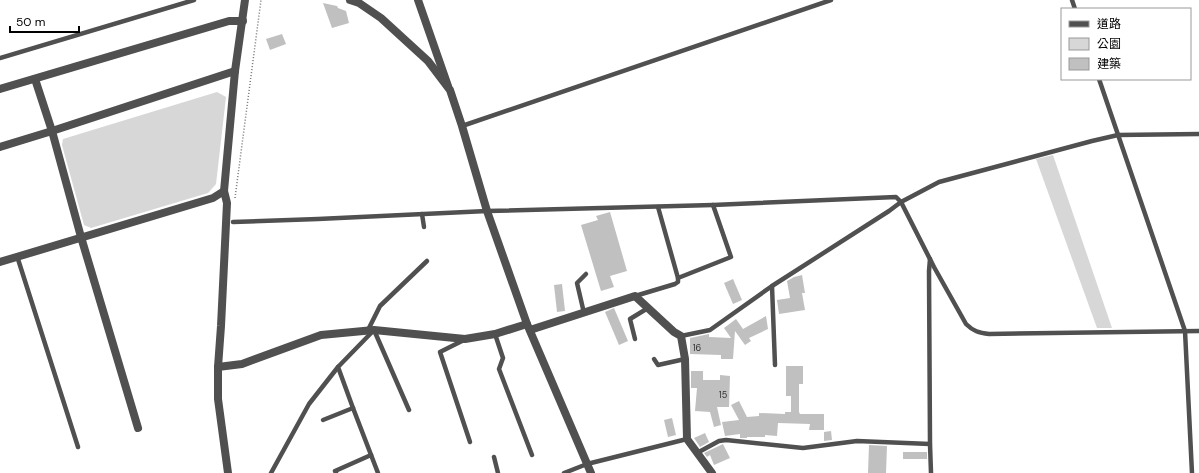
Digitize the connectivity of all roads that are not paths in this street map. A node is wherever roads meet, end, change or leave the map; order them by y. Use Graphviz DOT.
graph roads {
  1 [pos="194,0"];
  2 [pos="245,0"];
  3 [pos="350,0"];
  4 [pos="418,0"];
  5 [pos="831,0"];
  6 [pos="243,21"];
  7 [pos="0,58"];
  8 [pos="235,71"];
  9 [pos="35,79"];
  10 [pos="1099,80"];
  11 [pos="0,89"];
  12 [pos="450,90"];
  13 [pos="462,126"];
  14 [pos="52,132"];
  15 [pos="1199,134"];
  16 [pos="1118,135"];
  17 [pos="0,147"];
  18 [pos="224,191"];
  19 [pos="901,202"];
  20 [pos="713,205"];
  21 [pos="658,207"];
  22 [pos="487,210"];
  23 [pos="422,214"];
  24 [pos="233,222"];
  25 [pos="424,227"];
  26 [pos="81,237"];
  27 [pos="17,256"];
  28 [pos="930,260"];
  29 [pos="427,261"];
  30 [pos="0,262"];
  31 [pos="586,274"];
  32 [pos="678,278"];
  33 [pos="772,286"];
  34 [pos="635,296"];
  35 [pos="648,308"];
  36 [pos="584,313"];
  37 [pos="529,327"];
  38 [pos="371,330"];
  39 [pos="1185,331"];
  40 [pos="1199,331"];
  41 [pos="495,334"];
  42 [pos="681,336"];
  43 [pos="635,338"];
  44 [pos="465,339"];
  45 [pos="654,359"];
  46 [pos="685,359"];
  47 [pos="775,365"];
  48 [pos="218,367"];
  49 [pos="338,367"];
  50 [pos="352,408"];
  51 [pos="409,410"];
  52 [pos="323,420"];
  53 [pos="138,428"];
  54 [pos="687,438"];
  55 [pos="470,442"];
  56 [pos="930,444"];
  57 [pos="78,447"];
  58 [pos="697,453"];
  59 [pos="371,455"];
  60 [pos="532,455"];
  61 [pos="494,457"];
  62 [pos="587,464"];
  63 [pos="273,472"];
  64 [pos="228,473"];
  65 [pos="336,473"];
  66 [pos="378,473"];
  67 [pos="498,473"];
  68 [pos="564,473"];
  69 [pos="591,473"];
  70 [pos="712,473"];
  71 [pos="931,473"];
  72 [pos="1192,473"];
  1 -- 7 [label="lane"];
  2 -- 6 [label="street"];
  3 -- 12 [label="street"];
  4 -- 12 [label="street"];
  5 -- 13 [label="lane"];
  6 -- 8 [label="street"];
  6 -- 9 [label="street"];
  8 -- 14 [label="street"];
  8 -- 18 [label="street"];
  9 -- 11 [label="street"];
  9 -- 14 [label="street"];
  10 -- 16 [label="lane"];
  12 -- 13 [label="street"];
  13 -- 22 [label="street"];
  14 -- 17 [label="street"];
  14 -- 26 [label="street"];
  15 -- 16 [label="lane"];
  16 -- 19 [label="lane"];
  16 -- 39 [label="lane"];
  18 -- 26 [label="street"];
  18 -- 48 [label="street"];
  19 -- 20 [label="lane"];
  19 -- 28 [label="lane"];
  19 -- 33 [label="lane"];
  20 -- 21 [label="lane"];
  20 -- 32 [label="lane"];
  21 -- 22 [label="lane"];
  21 -- 32 [label="lane"];
  22 -- 23 [label="lane"];
  22 -- 37 [label="street"];
  23 -- 24 [label="lane"];
  23 -- 25 [label="lane"];
  26 -- 27 [label="street"];
  26 -- 53 [label="street"];
  27 -- 30 [label="street"];
  27 -- 57 [label="lane"];
  28 -- 39 [label="lane"];
  28 -- 56 [label="lane"];
  29 -- 38 [label="lane"];
  31 -- 36 [label="lane"];
  32 -- 34 [label="lane"];
  33 -- 42 [label="lane"];
  33 -- 47 [label="lane"];
  34 -- 35 [label="street"];
  34 -- 36 [label="street"];
  35 -- 42 [label="street"];
  35 -- 43 [label="lane"];
  36 -- 37 [label="street"];
  37 -- 41 [label="street"];
  37 -- 62 [label="street"];
  38 -- 44 [label="street"];
  38 -- 48 [label="street"];
  38 -- 49 [label="lane"];
  38 -- 51 [label="lane"];
  39 -- 40 [label="lane"];
  39 -- 72 [label="lane"];
  41 -- 44 [label="street"];
  41 -- 60 [label="lane"];
  42 -- 46 [label="street"];
  44 -- 55 [label="lane"];
  45 -- 46 [label="lane"];
  46 -- 54 [label="street"];
  48 -- 64 [label="street"];
  49 -- 50 [label="lane"];
  49 -- 63 [label="lane"];
  50 -- 52 [label="lane"];
  50 -- 59 [label="lane"];
  54 -- 58 [label="street"];
  54 -- 62 [label="lane"];
  56 -- 58 [label="lane"];
  56 -- 71 [label="lane"];
  58 -- 70 [label="street"];
  59 -- 65 [label="lane"];
  59 -- 66 [label="lane"];
  61 -- 67 [label="lane"];
  62 -- 68 [label="lane"];
  62 -- 69 [label="street"];
}
